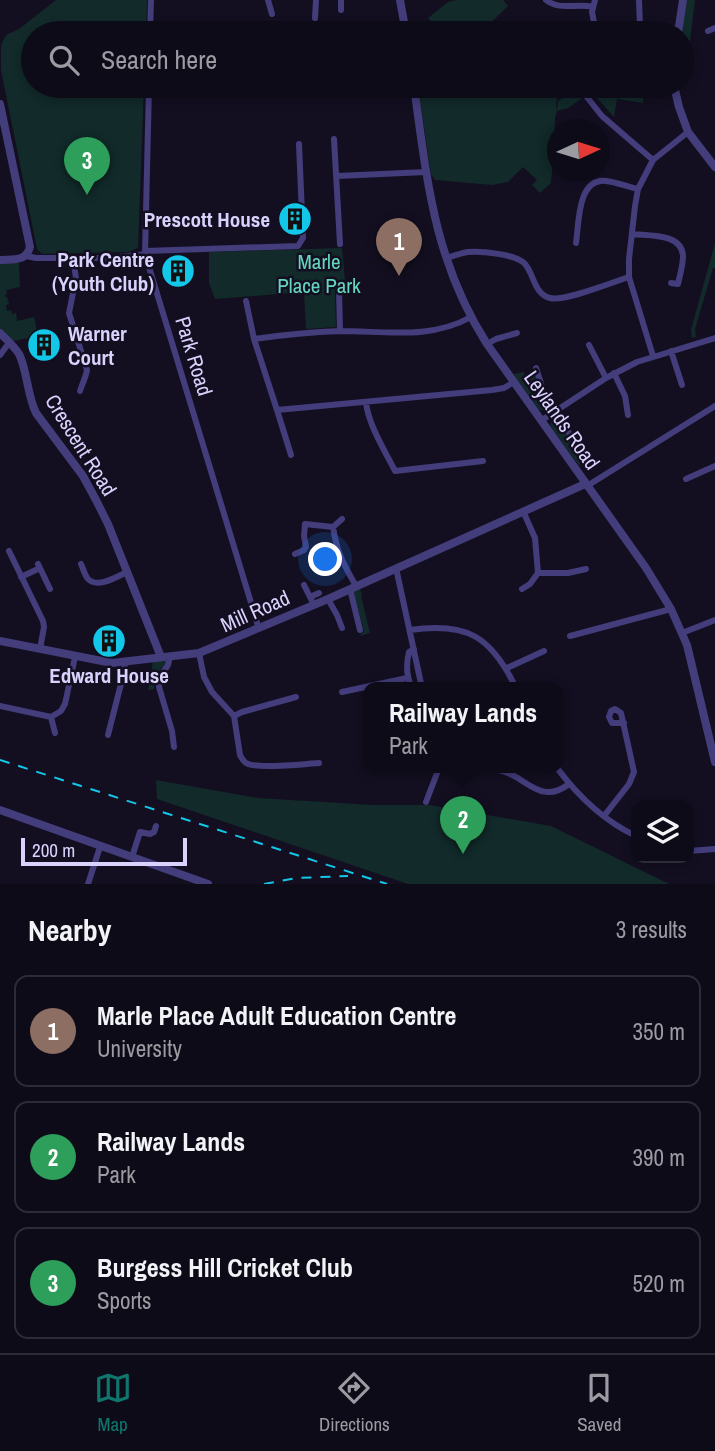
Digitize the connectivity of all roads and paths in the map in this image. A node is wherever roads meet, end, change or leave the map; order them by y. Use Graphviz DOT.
graph roads {
  1 [pos="151,0"];
  2 [pos="268,0"];
  3 [pos="316,0"];
  4 [pos="341,0"];
  5 [pos="400,0"];
  6 [pos="546,0"];
  7 [pos="639,0"];
  8 [pos="683,0"];
  9 [pos="555,3"];
  10 [pos="594,3"];
  11 [pos="341,10"];
  12 [pos="272,14"];
  13 [pos="315,18"];
  14 [pos="150,21"];
  15 [pos="404,21"];
  16 [pos="595,21"];
  17 [pos="640,21"];
  18 [pos="680,21"];
  19 [pos="149,98"];
  20 [pos="416,98"];
  21 [pos="588,98"];
  22 [pos="677,98"];
  23 [pos="0,104"];
  24 [pos="688,132"];
  25 [pos="334,139"];
  26 [pos="299,144"];
  27 [pos="653,160"];
  28 [pos="715,167"];
  29 [pos="426,172"];
  30 [pos="337,176"];
  31 [pos="638,189"];
  32 [pos="632,234"];
  33 [pos="576,243"];
  34 [pos="340,244"];
  35 [pos="145,253"];
  36 [pos="26,256"];
  37 [pos="73,258"];
  38 [pos="446,258"];
  39 [pos="0,260"];
  40 [pos="629,277"];
  41 [pos="671,283"];
  42 [pos="339,291"];
  43 [pos="246,301"];
  44 [pos="471,317"];
  45 [pos="340,331"];
  46 [pos="0,333"];
  47 [pos="517,333"];
  48 [pos="715,338"];
  49 [pos="254,339"];
  50 [pos="9,342"];
  51 [pos="488,344"];
  52 [pos="589,345"];
  53 [pos="671,351"];
  54 [pos="0,355"];
  55 [pos="653,356"];
  56 [pos="536,368"];
  57 [pos="614,373"];
  58 [pos="606,378"];
  59 [pos="513,382"];
  60 [pos="682,385"];
  61 [pos="80,391"];
  62 [pos="366,402"];
  63 [pos="715,406"];
  64 [pos="277,410"];
  65 [pos="557,411"];
  66 [pos="628,415"];
  67 [pos="542,420"];
  68 [pos="291,455"];
  69 [pos="483,461"];
  70 [pos="587,464"];
  71 [pos="715,466"];
  72 [pos="685,479"];
  73 [pos="586,485"];
  74 [pos="523,511"];
  75 [pos="342,519"];
  76 [pos="333,527"];
  77 [pos="9,551"];
  78 [pos="295,554"];
  79 [pos="80,564"];
  80 [pos="396,568"];
  81 [pos="586,569"];
  82 [pos="127,572"];
  83 [pos="538,573"];
  84 [pos="21,577"];
  85 [pos="304,585"];
  86 [pos="353,587"];
  87 [pos="50,589"];
  88 [pos="522,589"];
  89 [pos="319,593"];
  90 [pos="328,599"];
  91 [pos="312,601"];
  92 [pos="671,609"];
  93 [pos="715,620"];
  94 [pos="342,628"];
  95 [pos="258,629"];
  96 [pos="360,630"];
  97 [pos="410,630"];
  98 [pos="682,633"];
  99 [pos="570,636"];
  100 [pos="0,641"];
  101 [pos="40,649"];
  102 [pos="414,649"];
  103 [pos="544,651"];
  104 [pos="199,653"];
  105 [pos="75,657"];
  106 [pos="165,657"];
  107 [pos="124,661"];
  108 [pos="507,668"];
  109 [pos="407,678"];
  110 [pos="387,682"];
  111 [pos="409,682"];
  112 [pos="421,682"];
  113 [pos="513,682"];
  114 [pos="363,687"];
  115 [pos="342,691"];
  116 [pos="296,697"];
  117 [pos="0,706"];
  118 [pos="234,716"];
  119 [pos="51,717"];
  120 [pos="624,723"];
  121 [pos="55,733"];
  122 [pos="108,736"];
  123 [pos="174,747"];
  124 [pos="715,762"];
  125 [pos="318,763"];
  126 [pos="437,773"];
  127 [pos="507,773"];
  128 [pos="561,773"];
  129 [pos="569,784"];
  130 [pos="426,802"];
  131 [pos="0,810"];
  132 [pos="604,816"];
  133 [pos="156,826"];
  134 [pos="631,833"];
  135 [pos="100,847"];
  136 [pos="715,849"];
  137 [pos="694,851"];
  138 [pos="132,857"];
  139 [pos="88,884"];
  140 [pos="208,884"];
  1 -- 14 [label="street"];
  2 -- 12 [label="street"];
  3 -- 13 [label="street"];
  4 -- 11 [label="street"];
  5 -- 15 [label="street"];
  6 -- 9 [label="street"];
  7 -- 17 [label="street"];
  8 -- 18 [label="street"];
  9 -- 10 [label="street"];
  10 -- 16 [label="street"];
  19 -- 35 [label="street, Park Road"];
  20 -- 29 [label="street, Leylands Road"];
  21 -- 27 [label="street"];
  22 -- 24 [label="street"];
  23 -- 36 [label="street"];
  24 -- 27 [label="street"];
  24 -- 28 [label="street"];
  25 -- 30 [label="street"];
  26 -- 35 [label="street"];
  27 -- 31 [label="street"];
  29 -- 30 [label="street"];
  29 -- 38 [label="street, Leylands Road"];
  30 -- 34 [label="street"];
  31 -- 32 [label="street"];
  31 -- 33 [label="street"];
  32 -- 40 [label="street"];
  32 -- 41 [label="street"];
  35 -- 37 [label="street"];
  35 -- 95 [label="street, Park Road"];
  36 -- 37 [label="street"];
  36 -- 39 [label="street"];
  37 -- 61 [label="street"];
  38 -- 40 [label="street"];
  38 -- 44 [label="street, Leylands Road"];
  40 -- 55 [label="street"];
  42 -- 45 [label="street"];
  43 -- 49 [label="street"];
  44 -- 45 [label="street"];
  44 -- 51 [label="street, Leylands Road"];
  45 -- 49 [label="street"];
  46 -- 50 [label="street, Crescent Road"];
  47 -- 51 [label="street"];
  48 -- 53 [label="street"];
  49 -- 64 [label="street"];
  50 -- 54 [label="street"];
  50 -- 82 [label="street, Crescent Road"];
  51 -- 59 [label="street, Leylands Road"];
  52 -- 58 [label="street"];
  53 -- 55 [label="street"];
  53 -- 60 [label="street"];
  55 -- 57 [label="street"];
  56 -- 65 [label="street"];
  57 -- 58 [label="street"];
  57 -- 66 [label="street"];
  58 -- 65 [label="street"];
  59 -- 62 [label="street"];
  59 -- 67 [label="street, Leylands Road"];
  62 -- 64 [label="street"];
  62 -- 69 [label="street"];
  63 -- 73 [label="street"];
  64 -- 68 [label="street"];
  65 -- 67 [label="street"];
  65 -- 70 [label="street"];
  67 -- 73 [label="street, Leylands Road"];
  71 -- 72 [label="street"];
  73 -- 74 [label="street, Mill Road"];
  73 -- 92 [label="street, Leylands Road"];
  74 -- 80 [label="street, Mill Road"];
  74 -- 83 [label="street"];
  75 -- 76 [label="street"];
  76 -- 78 [label="street"];
  76 -- 86 [label="street"];
  77 -- 84 [label="street"];
  79 -- 82 [label="street"];
  80 -- 86 [label="street, Mill Road"];
  80 -- 97 [label="street"];
  81 -- 83 [label="street"];
  82 -- 106 [label="street, Crescent Road"];
  83 -- 88 [label="street"];
  84 -- 87 [label="street"];
  84 -- 101 [label="street"];
  85 -- 91 [label="street"];
  86 -- 90 [label="street, Mill Road"];
  86 -- 96 [label="street"];
  89 -- 91 [label="street"];
  90 -- 91 [label="street, Mill Road"];
  90 -- 94 [label="street"];
  91 -- 95 [label="street, Mill Road"];
  92 -- 98 [label="street, Leylands Road"];
  92 -- 99 [label="street"];
  93 -- 98 [label="street"];
  95 -- 104 [label="street, Mill Road"];
  97 -- 102 [label="street"];
  97 -- 108 [label="street"];
  98 -- 124 [label="street, Leylands Road"];
  100 -- 101 [label="street, Mill Road"];
  101 -- 105 [label="street, Mill Road"];
  102 -- 109 [label="street"];
  102 -- 112 [label="street"];
  103 -- 108 [label="street"];
  104 -- 106 [label="street, Mill Road"];
  104 -- 118 [label="street"];
  105 -- 107 [label="street, Mill Road"];
  105 -- 119 [label="street"];
  106 -- 107 [label="street, Mill Road"];
  106 -- 123 [label="street"];
  107 -- 122 [label="street"];
  108 -- 113 [label="street"];
  109 -- 110 [label="street"];
  109 -- 111 [label="street"];
  114 -- 115 [label="street"];
  116 -- 118 [label="street"];
  117 -- 119 [label="street"];
  118 -- 125 [label="street"];
  119 -- 121 [label="street"];
  120 -- 132 [label="street"];
  126 -- 130 [label="street"];
  127 -- 129 [label="street"];
  128 -- 129 [label="street"];
  129 -- 132 [label="street"];
  131 -- 135 [label="street"];
  132 -- 134 [label="street"];
  133 -- 138 [label="street"];
  135 -- 138 [label="street"];
  135 -- 139 [label="street"];
  136 -- 137 [label="street"];
  138 -- 140 [label="street"];
}
